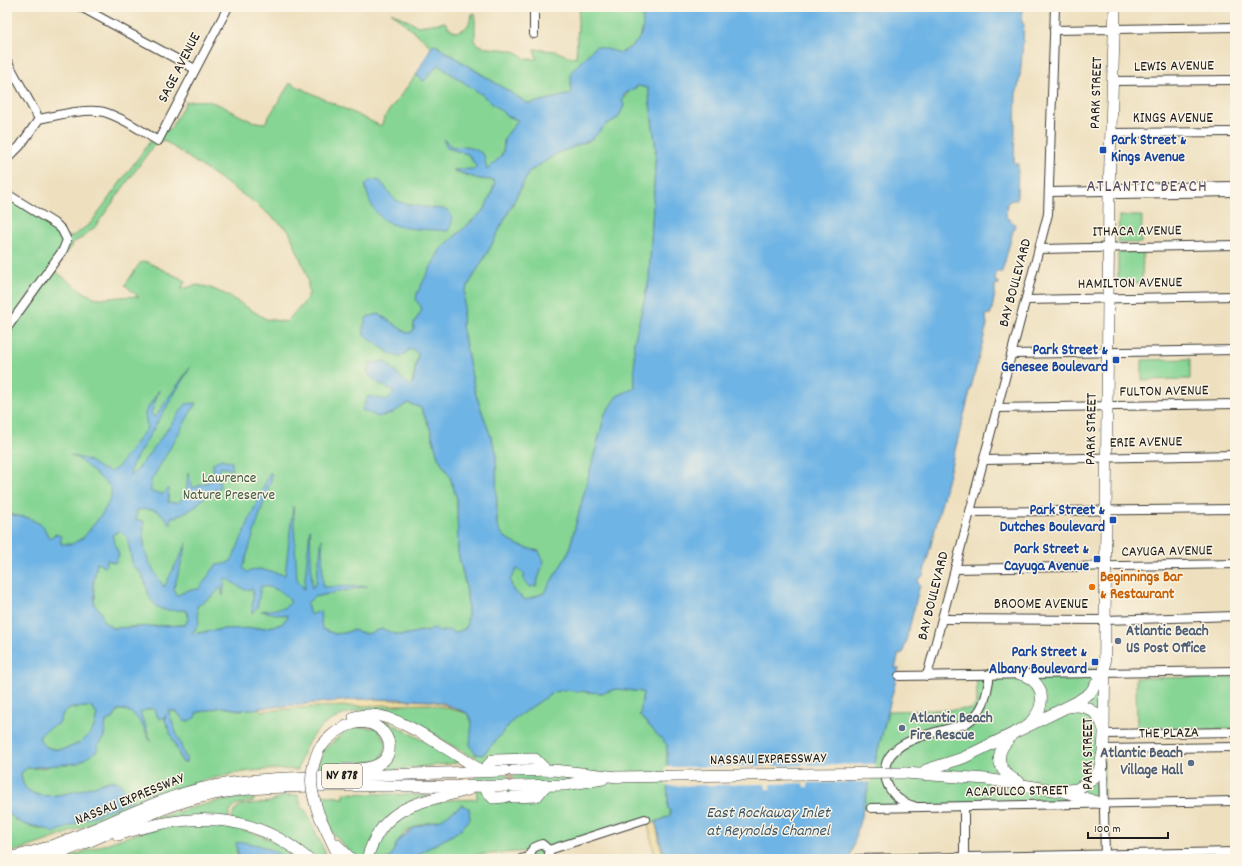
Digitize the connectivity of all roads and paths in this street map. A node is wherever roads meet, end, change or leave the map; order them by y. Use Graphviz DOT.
graph roads {
  1 [pos="81,7"];
  2 [pos="228,7"];
  3 [pos="534,7"];
  4 [pos="1055,7"];
  5 [pos="1115,7"];
  6 [pos="1235,27"];
  7 [pos="1114,28"];
  8 [pos="1054,30"];
  9 [pos="534,34"];
  10 [pos="7,61"];
  11 [pos="195,69"];
  12 [pos="1235,80"];
  13 [pos="1112,81"];
  14 [pos="40,119"];
  15 [pos="1235,132"];
  16 [pos="1111,133"];
  17 [pos="7,159"];
  18 [pos="1235,186"];
  19 [pos="1109,190"];
  20 [pos="1050,192"];
  21 [pos="1235,192"];
  22 [pos="7,194"];
  23 [pos="1235,244"];
  24 [pos="1109,246"];
  25 [pos="1040,249"];
  26 [pos="1235,296"];
  27 [pos="1108,298"];
  28 [pos="1026,300"];
  29 [pos="7,328"];
  30 [pos="1235,350"];
  31 [pos="1108,352"];
  32 [pos="1012,354"];
  33 [pos="1235,404"];
  34 [pos="1107,407"];
  35 [pos="998,408"];
  36 [pos="1235,455"];
  37 [pos="1106,458"];
  38 [pos="985,460"];
  39 [pos="1235,509"];
  40 [pos="1106,511"];
  41 [pos="970,512"];
  42 [pos="1235,564"];
  43 [pos="1105,567"];
  44 [pos="955,569"];
  45 [pos="1235,616"];
  46 [pos="942,619"];
  47 [pos="1105,620"];
  48 [pos="1235,671"];
  49 [pos="1104,672"];
  50 [pos="990,674"];
  51 [pos="1020,674"];
  52 [pos="899,676"];
  53 [pos="927,676"];
  54 [pos="1060,711"];
  55 [pos="1026,728"];
  56 [pos="1235,732"];
  57 [pos="1014,734"];
  58 [pos="1104,734"];
  59 [pos="1235,747"];
  60 [pos="315,750"];
  61 [pos="1103,750"];
  62 [pos="546,770"];
  63 [pos="483,771"];
  64 [pos="918,772"];
  65 [pos="618,777"];
  66 [pos="509,780"];
  67 [pos="1025,784"];
  68 [pos="483,786"];
  69 [pos="203,788"];
  70 [pos="1060,791"];
  71 [pos="1235,801"];
  72 [pos="1104,804"];
  73 [pos="964,807"];
  74 [pos="871,808"];
  75 [pos="918,808"];
  76 [pos="315,815"];
  77 [pos="645,819"];
  78 [pos="329,836"];
  79 [pos="550,850"];
  80 [pos="1235,852"];
  81 [pos="52,856"];
  82 [pos="1105,857"];
  83 [pos="7,858"];
  84 [pos="531,858"];
  85 [pos="964,858"];
  86 [pos="39,859"];
  87 [pos="308,859"];
  88 [pos="332,859"];
  89 [pos="340,859"];
  90 [pos="351,859"];
  91 [pos="367,859"];
  92 [pos="521,859"];
  93 [pos="549,859"];
  94 [pos="857,859"];
  1 -- 11 [label="street"];
  2 -- 11 [label="street, SAGE AVENUE"];
  3 -- 9 [label="street"];
  4 -- 8 [label="street, BAY BOULEVARD"];
  5 -- 7 [label="highway, PARK STREET"];
  6 -- 7 [label="street"];
  7 -- 8 [label="street"];
  7 -- 13 [label="highway, PARK STREET"];
  8 -- 20 [label="street, BAY BOULEVARD"];
  10 -- 14 [label="street"];
  11 -- 14 [label="street, SAGE AVENUE"];
  12 -- 13 [label="street, LEWIS AVENUE"];
  13 -- 16 [label="highway, PARK STREET"];
  14 -- 17 [label="street"];
  15 -- 16 [label="street, KINGS AVENUE"];
  16 -- 19 [label="highway, PARK STREET"];
  18 -- 19 [label="street"];
  19 -- 20 [label="street"];
  19 -- 21 [label="street"];
  19 -- 24 [label="highway, PARK STREET"];
  20 -- 25 [label="street, BAY BOULEVARD"];
  22 -- 29 [label="street"];
  23 -- 24 [label="street, ITHACA AVENUE"];
  24 -- 25 [label="street, ITHACA AVENUE"];
  24 -- 27 [label="highway, PARK STREET"];
  25 -- 28 [label="street, BAY BOULEVARD"];
  26 -- 27 [label="street, HAMILTON AVENUE"];
  27 -- 28 [label="street, HAMILTON AVENUE"];
  27 -- 31 [label="highway, PARK STREET"];
  28 -- 32 [label="street, BAY BOULEVARD"];
  30 -- 31 [label="street"];
  31 -- 32 [label="street"];
  31 -- 34 [label="highway, PARK STREET"];
  32 -- 35 [label="street, BAY BOULEVARD"];
  33 -- 34 [label="street, FULTON AVENUE"];
  34 -- 35 [label="street, FULTON AVENUE"];
  34 -- 37 [label="highway, PARK STREET"];
  35 -- 38 [label="street, BAY BOULEVARD"];
  36 -- 37 [label="street, ERIE AVENUE"];
  37 -- 38 [label="street, ERIE AVENUE"];
  37 -- 40 [label="highway, PARK STREET"];
  38 -- 41 [label="street, BAY BOULEVARD"];
  39 -- 40 [label="street"];
  40 -- 41 [label="street"];
  40 -- 43 [label="highway, PARK STREET"];
  41 -- 44 [label="street, BAY BOULEVARD"];
  42 -- 43 [label="street, CAYUGA AVENUE"];
  43 -- 44 [label="street, CAYUGA AVENUE"];
  43 -- 47 [label="highway, PARK STREET"];
  44 -- 46 [label="street, BAY BOULEVARD"];
  45 -- 47 [label="street, BROOME AVENUE"];
  46 -- 47 [label="street, BROOME AVENUE"];
  46 -- 53 [label="street, BAY BOULEVARD"];
  47 -- 49 [label="highway, PARK STREET"];
  48 -- 49 [label="street"];
  49 -- 51 [label="street"];
  49 -- 54 [label="highway, NASSAU EXPRESSWAY"];
  49 -- 58 [label="highway, PARK STREET"];
  50 -- 51 [label="street"];
  50 -- 53 [label="street"];
  50 -- 75 [label="street"];
  51 -- 55 [label="highway"];
  52 -- 53 [label="street"];
  54 -- 55 [label="highway, NASSAU EXPRESSWAY"];
  54 -- 58 [label="highway"];
  55 -- 57 [label="highway, NASSAU EXPRESSWAY"];
  56 -- 58 [label="street, THE PLAZA"];
  57 -- 64 [label="highway, NASSAU EXPRESSWAY"];
  57 -- 67 [label="highway"];
  58 -- 61 [label="highway, PARK STREET"];
  59 -- 61 [label="street, THE PLAZA"];
  60 -- 63 [label="highway"];
  60 -- 69 [label="highway"];
  60 -- 76 [label="highway, bridge"];
  61 -- 70 [label="highway, NASSAU EXPRESSWAY"];
  61 -- 72 [label="street, PARK STREET"];
  62 -- 63 [label="highway"];
  62 -- 65 [label="highway, NASSAU EXPRESSWAY"];
  62 -- 66 [label="highway, NASSAU EXPRESSWAY"];
  63 -- 66 [label="highway"];
  63 -- 69 [label="highway, NASSAU EXPRESSWAY / NY 878"];
  64 -- 65 [label="highway, NASSAU EXPRESSWAY, bridge"];
  64 -- 67 [label="highway, NASSAU EXPRESSWAY"];
  65 -- 66 [label="highway, NASSAU EXPRESSWAY"];
  66 -- 68 [label="highway, NASSAU EXPRESSWAY"];
  67 -- 70 [label="highway, NASSAU EXPRESSWAY"];
  68 -- 81 [label="highway, NASSAU EXPRESSWAY / NY 878"];
  68 -- 91 [label="highway"];
  69 -- 83 [label="highway, NASSAU EXPRESSWAY / NY 878"];
  70 -- 72 [label="highway"];
  71 -- 72 [label="street, ACAPULCO STREET"];
  72 -- 73 [label="street, ACAPULCO STREET"];
  72 -- 82 [label="street, PARK STREET"];
  73 -- 75 [label="street, ACAPULCO STREET"];
  73 -- 85 [label="street"];
  74 -- 75 [label="street, ACAPULCO STREET"];
  76 -- 78 [label="highway"];
  76 -- 88 [label="highway"];
  77 -- 79 [label="street"];
  78 -- 89 [label="highway"];
  78 -- 90 [label="highway"];
  79 -- 84 [label="street"];
  79 -- 93 [label="street"];
  80 -- 82 [label="street"];
  81 -- 86 [label="highway, NASSAU EXPRESSWAY / NY 878"];
  81 -- 87 [label="highway"];
  82 -- 85 [label="street"];
  84 -- 92 [label="street"];
  85 -- 94 [label="street"];
}
